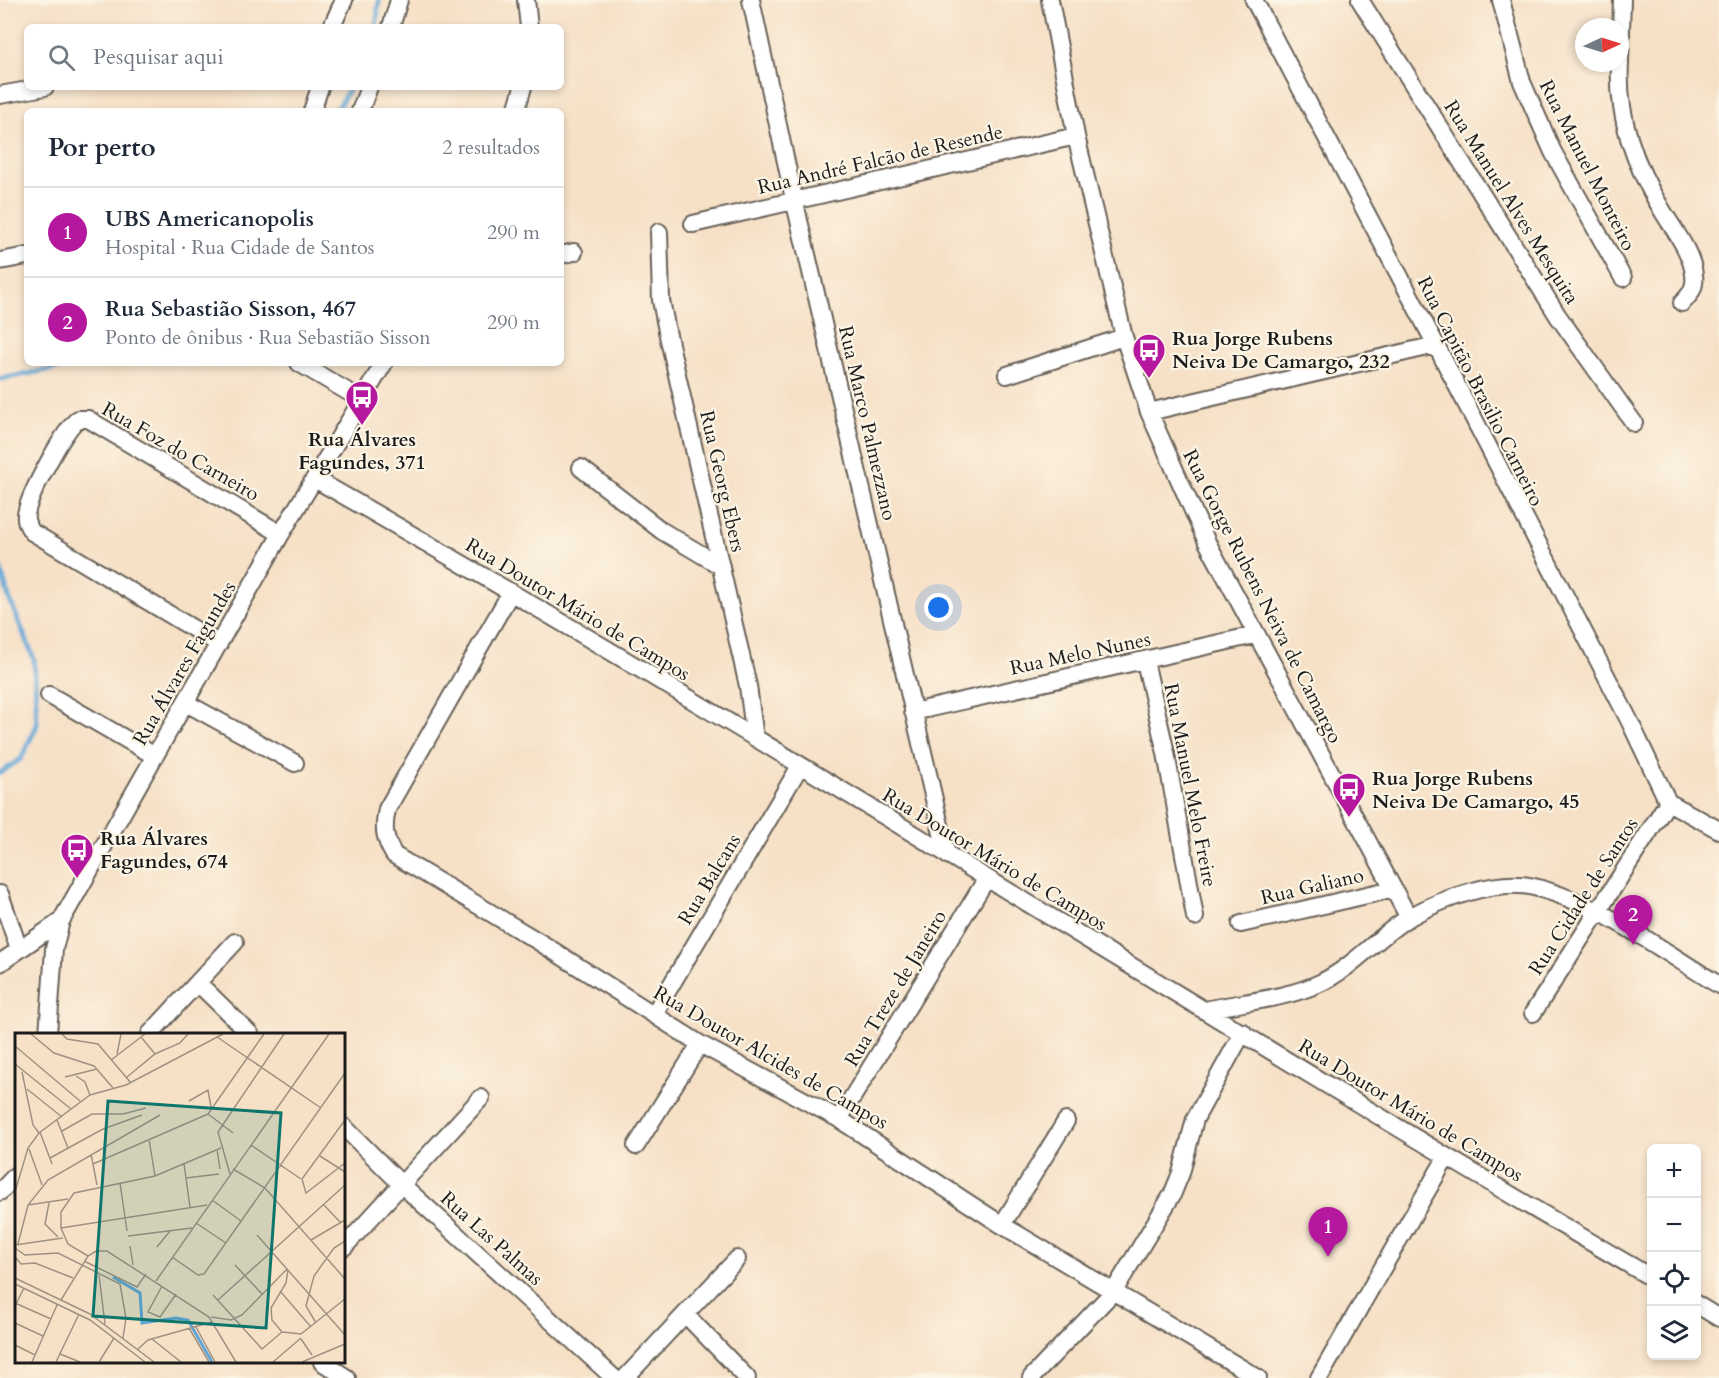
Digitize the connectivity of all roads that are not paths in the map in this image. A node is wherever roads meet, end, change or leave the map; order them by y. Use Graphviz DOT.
graph roads {
  1 [pos="344,0"];
  2 [pos="399,0"];
  3 [pos="526,0"];
  4 [pos="751,0"];
  5 [pos="1050,0"];
  6 [pos="1254,0"];
  7 [pos="1360,0"];
  8 [pos="1501,0"];
  9 [pos="1623,0"];
  10 [pos="1622,18"];
  11 [pos="332,24"];
  12 [pos="392,24"];
  13 [pos="529,24"];
  14 [pos="1620,72"];
  15 [pos="28,90"];
  16 [pos="319,90"];
  17 [pos="368,90"];
  18 [pos="523,90"];
  19 [pos="0,95"];
  20 [pos="313,108"];
  21 [pos="361,108"];
  22 [pos="517,108"];
  23 [pos="1076,136"];
  24 [pos="794,199"];
  25 [pos="693,224"];
  26 [pos="659,232"];
  27 [pos="24,257"];
  28 [pos="0,261"];
  29 [pos="1623,278"];
  30 [pos="1682,303"];
  31 [pos="1124,337"];
  32 [pos="1436,345"];
  33 [pos="304,366"];
  34 [pos="382,366"];
  35 [pos="1006,375"];
  36 [pos="362,400"];
  37 [pos="1149,412"];
  38 [pos="1634,423"];
  39 [pos="581,468"];
  40 [pos="315,479"];
  41 [pos="281,534"];
  42 [pos="722,566"];
  43 [pos="511,592"];
  44 [pos="1255,635"];
  45 [pos="219,644"];
  46 [pos="1145,661"];
  47 [pos="48,695"];
  48 [pos="186,703"];
  49 [pos="913,712"];
  50 [pos="755,738"];
  51 [pos="155,756"];
  52 [pos="295,764"];
  53 [pos="800,766"];
  54 [pos="1668,802"];
  55 [pos="1717,827"];
  56 [pos="947,855"];
  57 [pos="987,878"];
  58 [pos="1393,889"];
  59 [pos="0,894"];
  60 [pos="1598,913"];
  61 [pos="1195,917"];
  62 [pos="1408,918"];
  63 [pos="61,921"];
  64 [pos="1240,924"];
  65 [pos="235,942"];
  66 [pos="19,950"];
  67 [pos="0,963"];
  68 [pos="198,983"];
  69 [pos="1719,985"];
  70 [pos="1205,1010"];
  71 [pos="1533,1013"];
  72 [pos="654,1014"];
  73 [pos="1243,1032"];
  74 [pos="48,1033"];
  75 [pos="152,1033"];
  76 [pos="248,1033"];
  77 [pos="700,1044"];
  78 [pos="482,1098"];
  79 [pos="839,1119"];
  80 [pos="1066,1121"];
  81 [pos="345,1128"];
  82 [pos="636,1146"];
  83 [pos="1446,1158"];
  84 [pos="15,1177"];
  85 [pos="401,1184"];
  86 [pos="0,1192"];
  87 [pos="1002,1225"];
  88 [pos="345,1246"];
  89 [pos="737,1259"];
  90 [pos="1647,1275"];
  91 [pos="1114,1291"];
  92 [pos="1699,1306"];
  93 [pos="686,1314"];
  94 [pos="1719,1318"];
  95 [pos="324,1363"];
  96 [pos="347,1378"];
  97 [pos="614,1378"];
  98 [pos="625,1378"];
  99 [pos="747,1378"];
  100 [pos="1030,1378"];
  101 [pos="1258,1378"];
  102 [pos="1319,1378"];
  1 -- 11 [label="street"];
  2 -- 12 [label="street"];
  3 -- 13 [label="street"];
  4 -- 24 [label="street, Rua Marco Palmezzano"];
  5 -- 23 [label="street, Rua Gorge Rubens Neiva de Camargo"];
  6 -- 32 [label="street, Rua Capitão Brasilio Carneiro"];
  7 -- 38 [label="street, Rua Manuel Alves Mesquita"];
  8 -- 29 [label="street, Rua Manuel Monteiro"];
  9 -- 10 [label="street"];
  14 -- 30 [label="street"];
  15 -- 19 [label="street"];
  16 -- 20 [label="street"];
  17 -- 21 [label="street"];
  18 -- 22 [label="street"];
  23 -- 24 [label="street, Rua André Falcão de Resende"];
  23 -- 31 [label="street, Rua Gorge Rubens Neiva de Camargo"];
  24 -- 25 [label="street, Rua André Falcão de Resende"];
  24 -- 49 [label="street, Rua Marco Palmezzano"];
  26 -- 42 [label="street, Rua Georg Ebers"];
  27 -- 28 [label="street"];
  31 -- 35 [label="street"];
  31 -- 37 [label="street, Rua Gorge Rubens Neiva de Camargo"];
  32 -- 37 [label="street"];
  32 -- 54 [label="street, Rua Capitão Brasilio Carneiro"];
  33 -- 36 [label="street"];
  34 -- 36 [label="street, Rua Álvares Fagundes"];
  36 -- 40 [label="street, Rua Álvares Fagundes"];
  37 -- 44 [label="street, Rua Gorge Rubens Neiva de Camargo"];
  39 -- 42 [label="street"];
  40 -- 41 [label="street, Rua Álvares Fagundes"];
  40 -- 43 [label="street, Rua Doutor Mário de Campos"];
  41 -- 45 [label="street, Rua Álvares Fagundes"];
  41 -- 45 [label="street, Rua Foz do Carneiro"];
  42 -- 50 [label="street, Rua Georg Ebers"];
  43 -- 50 [label="street, Rua Doutor Mário de Campos"];
  43 -- 72 [label="street, Rua Doutor Alcides de Campos"];
  44 -- 46 [label="street, Rua Melo Nunes"];
  44 -- 58 [label="street, Rua Gorge Rubens Neiva de Camargo"];
  45 -- 48 [label="street, Rua Álvares Fagundes"];
  46 -- 49 [label="street, Rua Melo Nunes"];
  46 -- 61 [label="street, Rua Manuel Melo Freire"];
  47 -- 51 [label="street"];
  48 -- 51 [label="street, Rua Álvares Fagundes"];
  48 -- 52 [label="street"];
  49 -- 56 [label="street, Rua Marco Palmezzano"];
  50 -- 53 [label="street, Rua Doutor Mário de Campos"];
  51 -- 63 [label="street, Rua Álvares Fagundes"];
  53 -- 56 [label="street, Rua Doutor Mário de Campos"];
  53 -- 72 [label="street, Rua Balcans"];
  54 -- 55 [label="street"];
  54 -- 60 [label="street, Rua Cidade de Santos"];
  56 -- 57 [label="street, Rua Doutor Mário de Campos"];
  57 -- 70 [label="street, Rua Doutor Mário de Campos"];
  57 -- 79 [label="street, Rua Treze de Janeiro"];
  58 -- 62 [label="street, Rua Gorge Rubens Neiva de Camargo"];
  58 -- 64 [label="street, Rua Galiano"];
  59 -- 66 [label="street"];
  60 -- 62 [label="street"];
  60 -- 69 [label="street"];
  60 -- 71 [label="street, Rua Cidade de Santos"];
  62 -- 70 [label="street"];
  63 -- 66 [label="street, Rua Álvares Fagundes"];
  63 -- 74 [label="street"];
  65 -- 68 [label="street"];
  66 -- 67 [label="street, Rua Álvares Fagundes"];
  68 -- 75 [label="street"];
  68 -- 76 [label="street"];
  70 -- 73 [label="street, Rua Doutor Mário de Campos"];
  72 -- 77 [label="street, Rua Doutor Alcides de Campos"];
  73 -- 83 [label="street, Rua Doutor Mário de Campos"];
  73 -- 91 [label="street"];
  77 -- 79 [label="street, Rua Doutor Alcides de Campos"];
  77 -- 82 [label="street"];
  78 -- 85 [label="street"];
  79 -- 87 [label="street, Rua Doutor Alcides de Campos"];
  80 -- 87 [label="street"];
  81 -- 85 [label="street, Rua Las Palmas"];
  83 -- 90 [label="street, Rua Doutor Mário de Campos"];
  83 -- 102 [label="street"];
  84 -- 86 [label="street"];
  85 -- 88 [label="street"];
  85 -- 97 [label="street, Rua Las Palmas"];
  87 -- 91 [label="street, Rua Doutor Alcides de Campos"];
  89 -- 93 [label="street"];
  91 -- 100 [label="street"];
  91 -- 101 [label="street, Rua Doutor Alcides de Campos"];
  92 -- 94 [label="street"];
  93 -- 98 [label="street"];
  93 -- 99 [label="street"];
  95 -- 96 [label="street"];
}
